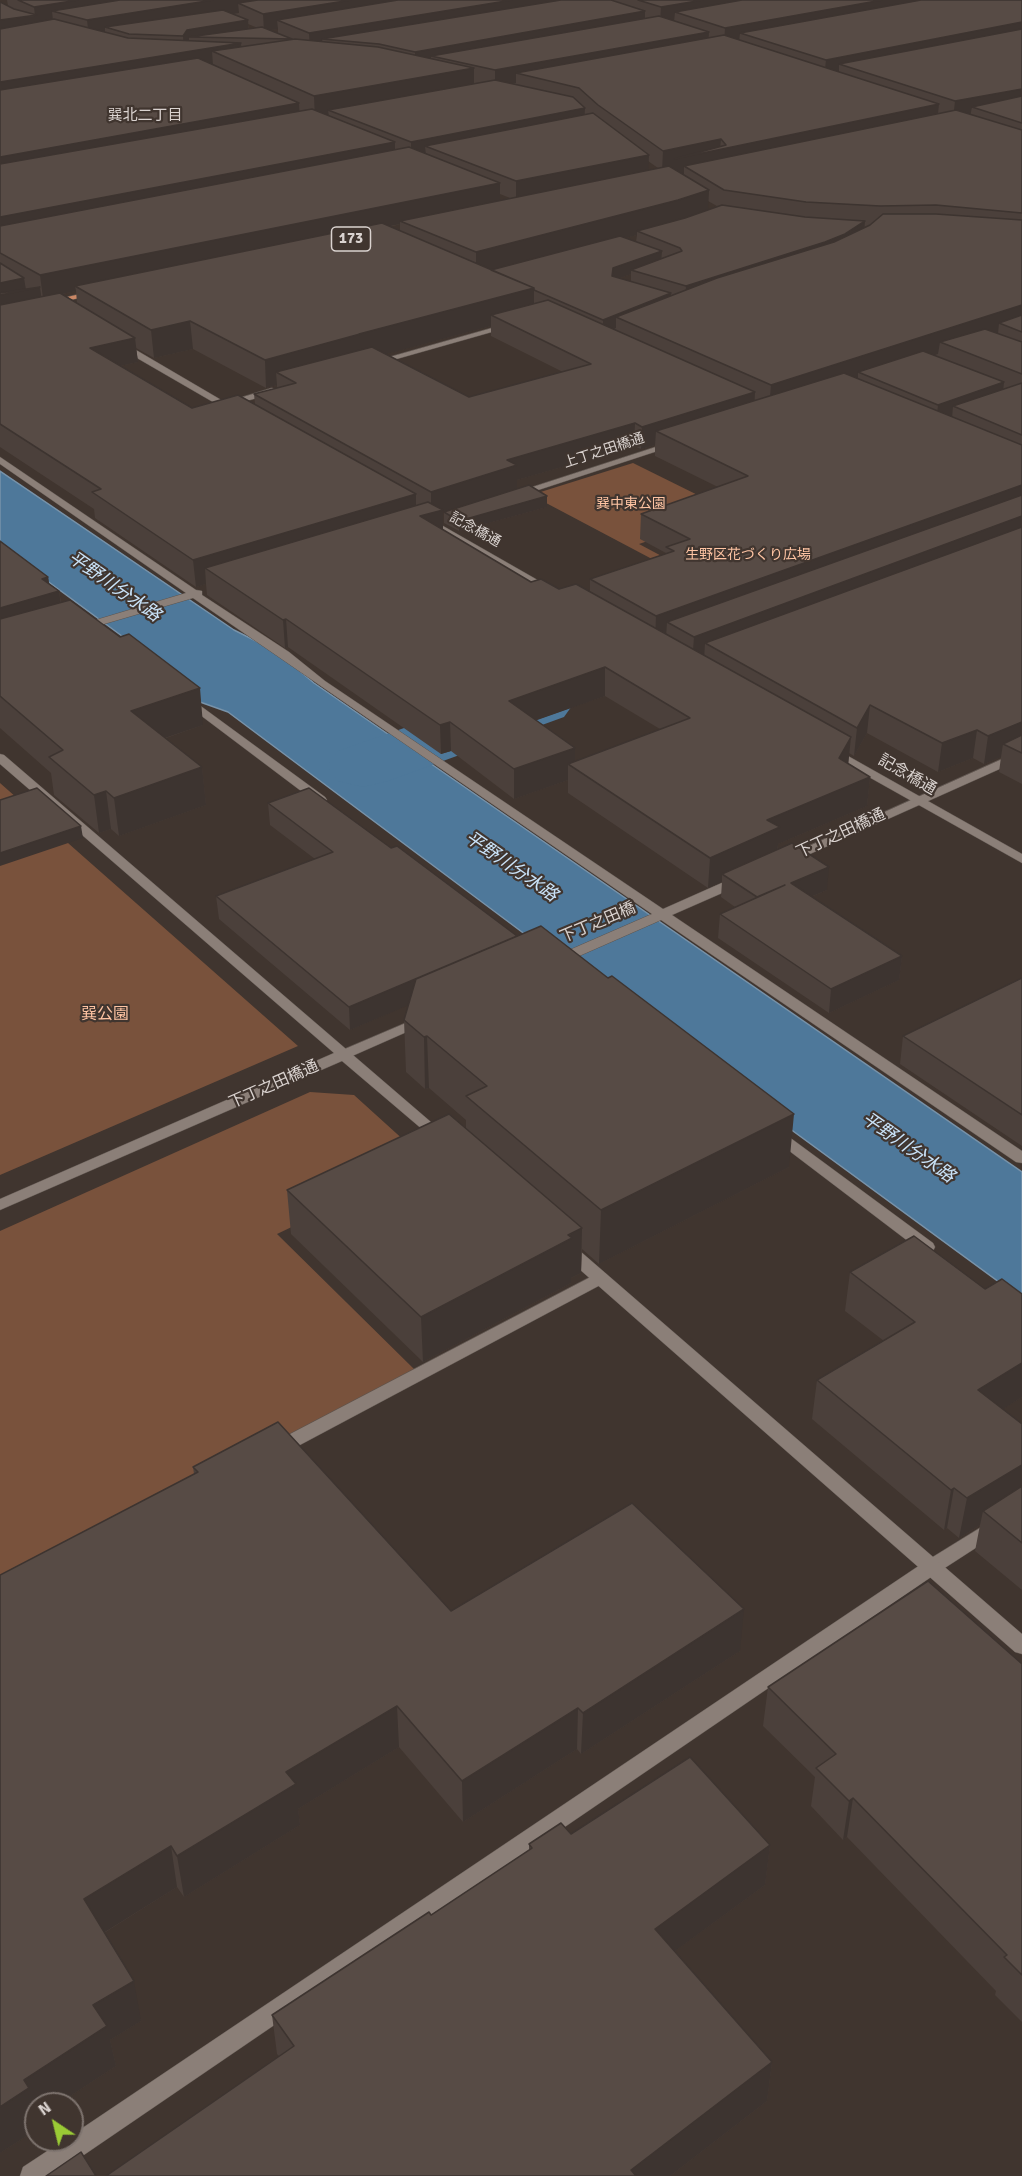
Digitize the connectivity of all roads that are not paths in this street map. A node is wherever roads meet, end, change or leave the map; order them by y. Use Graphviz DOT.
graph roads {
  1 [pos="101,291"];
  2 [pos="42,304"];
  3 [pos="65,311"];
  4 [pos="516,324"];
  5 [pos="110,338"];
  6 [pos="369,364"];
  7 [pos="279,389"];
  8 [pos="223,404"];
  9 [pos="246,417"];
  10 [pos="690,439"];
  11 [pos="0,460"];
  12 [pos="508,497"];
  13 [pos="427,520"];
  14 [pos="196,593"];
  15 [pos="561,596"];
  16 [pos="68,632"];
  17 [pos="179,694"];
  18 [pos="824,746"];
  19 [pos="1022,754"];
  20 [pos="0,758"];
  21 [pos="916,799"];
  22 [pos="337,811"];
  23 [pos="1022,859"];
  24 [pos="778,862"];
  25 [pos="757,872"];
  26 [pos="662,916"];
  27 [pos="567,978"];
  28 [pos="430,1016"];
  29 [pos="345,1054"];
  30 [pos="765,1126"];
  31 [pos="451,1146"];
  32 [pos="1022,1158"];
  33 [pos="0,1205"];
  34 [pos="556,1239"];
  35 [pos="936,1254"];
  36 [pos="600,1278"];
  37 [pos="263,1455"];
  38 [pos="1022,1509"];
  39 [pos="930,1568"];
  40 [pos="1022,1646"];
  41 [pos="32,2176"];
  1 -- 2 [label="main road"];
  2 -- 3 [label="street"];
  4 -- 6 [label="street"];
  5 -- 8 [label="street"];
  7 -- 8 [label="street"];
  8 -- 9 [label="street"];
  10 -- 12 [label="street, 上丁之田橋通"];
  11 -- 14 [label="street"];
  13 -- 15 [label="street, 記念橋通"];
  14 -- 16 [label="street"];
  14 -- 26 [label="street"];
  17 -- 22 [label="street"];
  18 -- 21 [label="street, 記念橋通"];
  19 -- 21 [label="street, 下丁之田橋通"];
  20 -- 29 [label="street"];
  21 -- 23 [label="street, 記念橋通"];
  21 -- 24 [label="street, 下丁之田橋通"];
  25 -- 26 [label="street"];
  26 -- 27 [label="street, 下丁之田橋"];
  26 -- 32 [label="street"];
  28 -- 29 [label="street, 下丁之田橋通"];
  29 -- 31 [label="street"];
  29 -- 33 [label="street, 下丁之田橋通"];
  30 -- 35 [label="street"];
  34 -- 36 [label="street"];
  36 -- 37 [label="street"];
  36 -- 39 [label="street"];
  38 -- 39 [label="street"];
  39 -- 40 [label="street"];
  39 -- 41 [label="street"];
}
